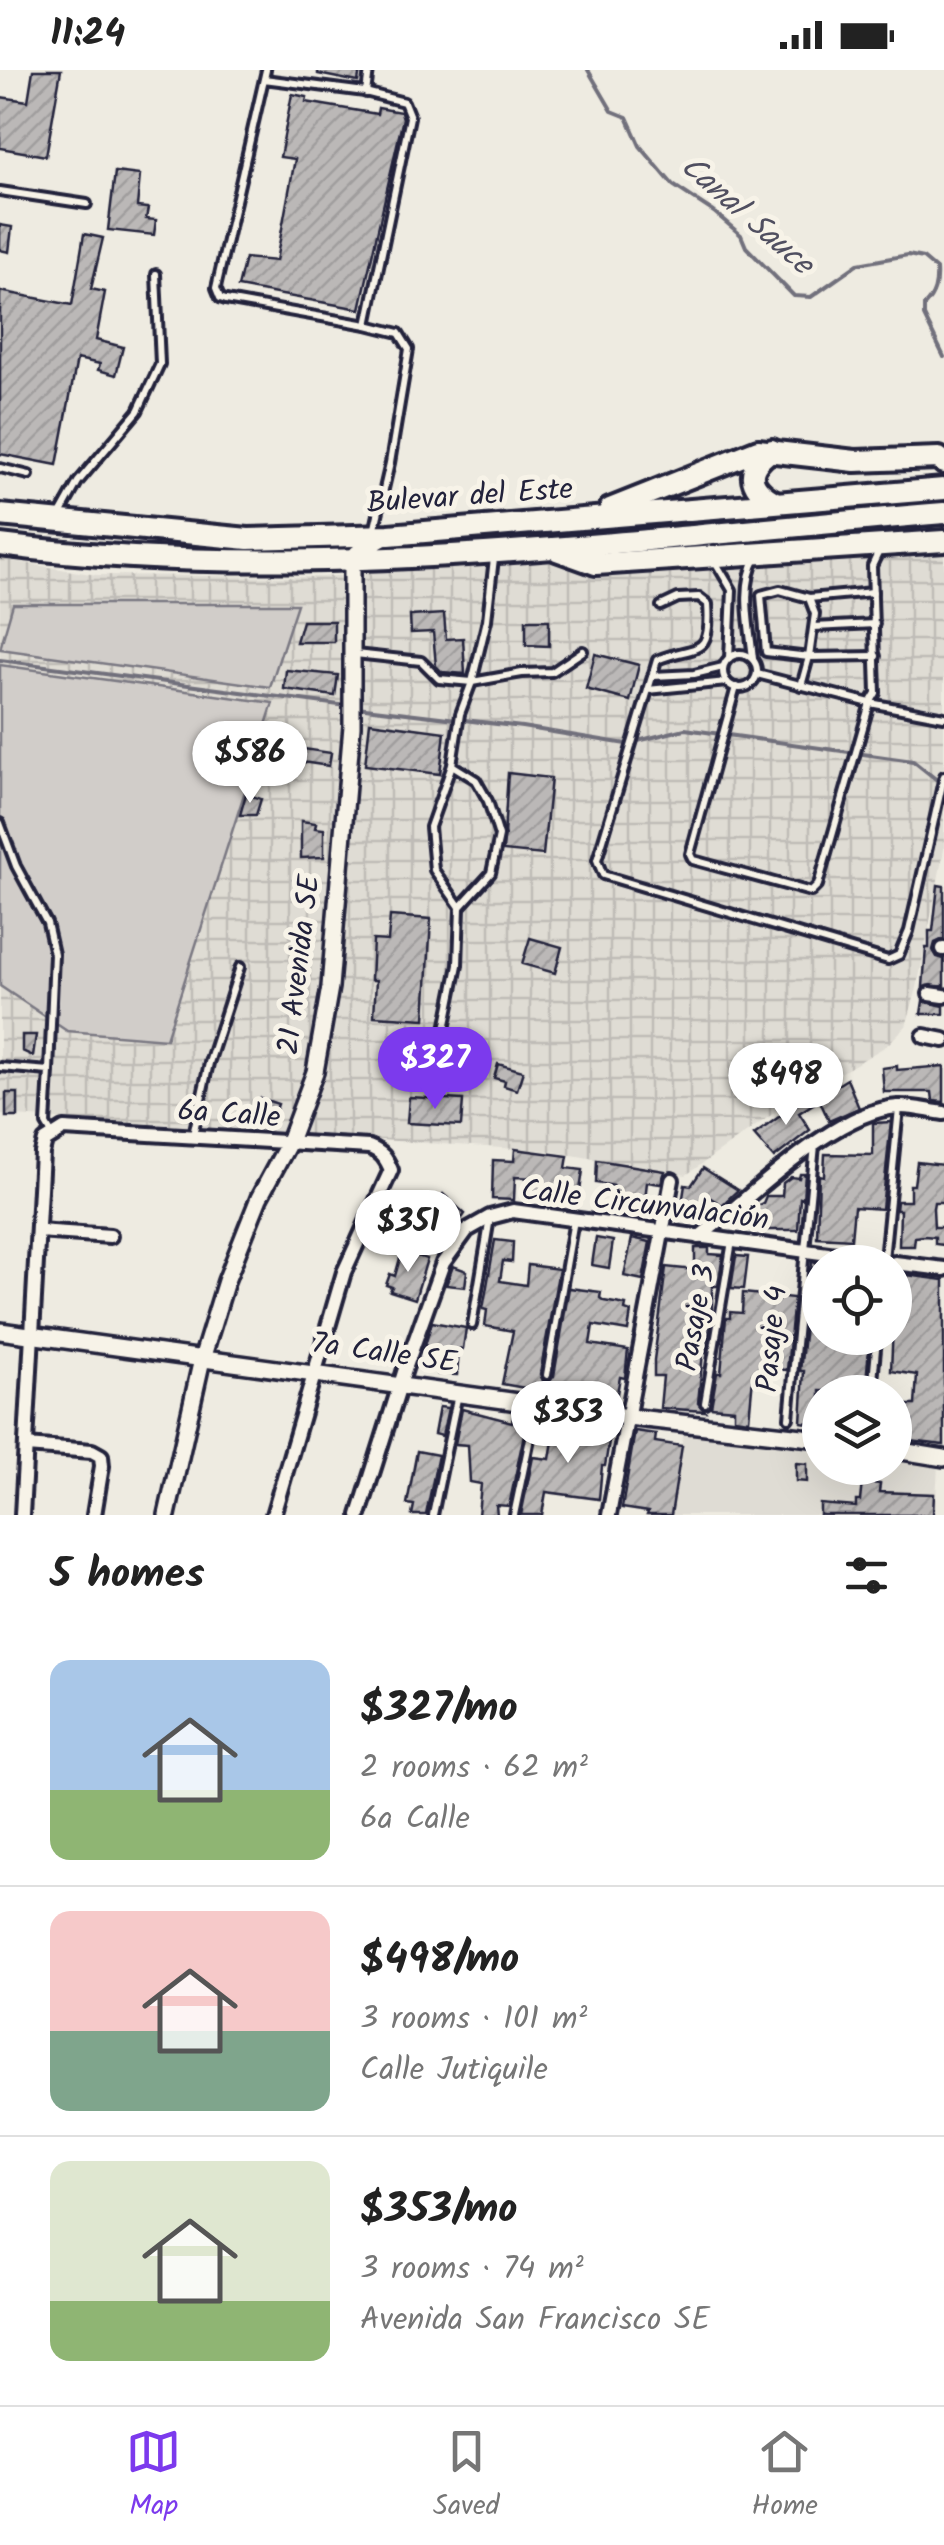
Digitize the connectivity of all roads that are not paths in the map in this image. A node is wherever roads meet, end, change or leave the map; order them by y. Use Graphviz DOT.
graph roads {
  1 [pos="369,70"];
  2 [pos="265,74"];
  3 [pos="366,92"];
  4 [pos="0,190"];
  5 [pos="87,204"];
  6 [pos="156,274"];
  7 [pos="366,325"];
  8 [pos="772,450"];
  9 [pos="944,463"];
  10 [pos="0,468"];
  11 [pos="28,475"];
  12 [pos="935,490"];
  13 [pos="812,499"];
  14 [pos="774,502"];
  15 [pos="936,514"];
  16 [pos="0,515"];
  17 [pos="589,518"];
  18 [pos="896,518"];
  19 [pos="56,522"];
  20 [pos="381,535"];
  21 [pos="656,538"];
  22 [pos="944,541"];
  23 [pos="0,545"];
  24 [pos="882,546"];
  25 [pos="551,547"];
  26 [pos="494,551"];
  27 [pos="758,552"];
  28 [pos="712,558"];
  29 [pos="352,562"];
  30 [pos="873,592"];
  31 [pos="809,598"];
  32 [pos="661,606"];
  33 [pos="875,624"];
  34 [pos="814,628"];
  35 [pos="583,651"];
  36 [pos="354,654"];
  37 [pos="876,656"];
  38 [pos="810,657"];
  39 [pos="729,658"];
  40 [pos="753,660"];
  41 [pos="723,667"];
  42 [pos="757,674"];
  43 [pos="653,676"];
  44 [pos="472,682"];
  45 [pos="727,682"];
  46 [pos="801,686"];
  47 [pos="736,687"];
  48 [pos="647,690"];
  49 [pos="870,704"];
  50 [pos="944,717"];
  51 [pos="452,766"];
  52 [pos="944,776"];
  53 [pos="0,823"];
  54 [pos="460,907"];
  55 [pos="240,967"];
  56 [pos="924,1036"];
  57 [pos="944,1040"];
  58 [pos="441,1049"];
  59 [pos="0,1067"];
  60 [pos="49,1071"];
  61 [pos="899,1107"];
  62 [pos="944,1113"];
  63 [pos="52,1134"];
  64 [pos="193,1137"];
  65 [pos="815,1143"];
  66 [pos="288,1144"];
  67 [pos="672,1180"];
  68 [pos="490,1217"];
  69 [pos="574,1219"];
  70 [pos="38,1231"];
  71 [pos="663,1231"];
  72 [pos="110,1236"];
  73 [pos="699,1236"];
  74 [pos="732,1240"];
  75 [pos="804,1245"];
  76 [pos="887,1245"];
  77 [pos="802,1252"];
  78 [pos="802,1264"];
  79 [pos="912,1266"];
  80 [pos="944,1270"];
  81 [pos="472,1324"];
  82 [pos="0,1330"];
  83 [pos="32,1335"];
  84 [pos="202,1359"];
  85 [pos="315,1372"];
  86 [pos="547,1375"];
  87 [pos="400,1385"];
  88 [pos="458,1393"];
  89 [pos="705,1403"];
  90 [pos="538,1404"];
  91 [pos="628,1418"];
  92 [pos="789,1418"];
  93 [pos="802,1436"];
  94 [pos="26,1446"];
  95 [pos="912,1453"];
  96 [pos="944,1458"];
  97 [pos="22,1515"];
  98 [pos="94,1515"];
  99 [pos="167,1515"];
  100 [pos="273,1515"];
  101 [pos="358,1515"];
  102 [pos="433,1515"];
  103 [pos="514,1515"];
  104 [pos="609,1515"];
  1 -- 3 [label="lane"];
  2 -- 3 [label="lane"];
  2 -- 7 [label="lane"];
  3 -- 7 [label="lane"];
  4 -- 5 [label="lane"];
  6 -- 19 [label="lane"];
  7 -- 20 [label="lane"];
  8 -- 9 [label="highway"];
  8 -- 14 [label="highway"];
  8 -- 17 [label="highway"];
  10 -- 11 [label="lane"];
  12 -- 13 [label="highway, Bulevar del Este"];
  13 -- 14 [label="highway, Bulevar del Este"];
  13 -- 21 [label="highway"];
  14 -- 17 [label="highway, Bulevar del Este"];
  15 -- 18 [label="highway, Bulevar del Este"];
  16 -- 19 [label="highway, Bulevar del Este"];
  17 -- 20 [label="highway, Bulevar del Este"];
  18 -- 21 [label="highway, Bulevar del Este"];
  18 -- 27 [label="highway"];
  19 -- 20 [label="highway, Bulevar del Este"];
  20 -- 29 [label="street"];
  21 -- 25 [label="highway, Bulevar del Este"];
  22 -- 24 [label="highway"];
  23 -- 29 [label="highway, Bulevar del Este"];
  24 -- 27 [label="highway"];
  24 -- 30 [label="lane"];
  25 -- 26 [label="highway, Bulevar del Este"];
  25 -- 28 [label="highway"];
  26 -- 29 [label="highway, Bulevar del Este"];
  26 -- 44 [label="lane"];
  27 -- 28 [label="highway"];
  27 -- 40 [label="lane"];
  28 -- 39 [label="lane"];
  29 -- 36 [label="street, 21 Avenida SE"];
  30 -- 31 [label="lane"];
  30 -- 33 [label="lane"];
  31 -- 34 [label="lane"];
  31 -- 38 [label="lane"];
  32 -- 43 [label="lane"];
  33 -- 34 [label="lane"];
  33 -- 37 [label="lane"];
  34 -- 38 [label="lane"];
  35 -- 44 [label="lane"];
  36 -- 44 [label="lane"];
  36 -- 66 [label="street, 21 Avenida SE"];
  37 -- 38 [label="lane"];
  37 -- 49 [label="lane"];
  38 -- 46 [label="lane"];
  39 -- 40 [label="lane"];
  39 -- 41 [label="lane"];
  40 -- 42 [label="lane"];
  41 -- 43 [label="lane"];
  41 -- 45 [label="lane"];
  42 -- 46 [label="lane"];
  42 -- 47 [label="lane"];
  43 -- 48 [label="lane"];
  44 -- 51 [label="lane"];
  45 -- 47 [label="lane"];
  45 -- 48 [label="lane"];
  46 -- 49 [label="lane"];
  47 -- 49 [label="lane"];
  48 -- 52 [label="lane"];
  49 -- 50 [label="lane"];
  51 -- 54 [label="lane"];
  51 -- 54 [label="lane"];
  53 -- 60 [label="lane"];
  54 -- 58 [label="lane"];
  55 -- 64 [label="lane"];
  56 -- 57 [label="street"];
  59 -- 60 [label="lane"];
  60 -- 63 [label="lane"];
  61 -- 62 [label="street"];
  61 -- 65 [label="street"];
  61 -- 76 [label="lane"];
  63 -- 64 [label="street, 6a Calle"];
  63 -- 70 [label="street"];
  64 -- 66 [label="street, 6a Calle"];
  65 -- 73 [label="street"];
  65 -- 75 [label="lane, Pasaje 4"];
  66 -- 84 [label="street, 21 Avenida SE"];
  66 -- 85 [label="street, 6a Calle"];
  67 -- 71 [label="street"];
  68 -- 69 [label="street, Calle Circunvalación"];
  68 -- 81 [label="lane"];
  68 -- 87 [label="street, Calle Circunvalación"];
  69 -- 71 [label="street, Calle Circunvalación"];
  69 -- 86 [label="lane"];
  70 -- 72 [label="street"];
  70 -- 83 [label="street"];
  71 -- 73 [label="street, Calle Circunvalación"];
  71 -- 91 [label="street"];
  73 -- 74 [label="street, Calle Circunvalación"];
  74 -- 77 [label="street, Calle Circunvalación"];
  74 -- 89 [label="lane, Pasaje 3"];
  78 -- 92 [label="lane, Pasaje 4"];
  79 -- 80 [label="street"];
  82 -- 83 [label="street, 7a Calle SE"];
  83 -- 84 [label="street, 7a Calle SE"];
  83 -- 94 [label="street"];
  84 -- 85 [label="street, 7a Calle SE"];
  84 -- 99 [label="street, 21 Avenida SE"];
  85 -- 87 [label="street, 7a Calle SE"];
  85 -- 100 [label="street"];
  87 -- 88 [label="street, 7a Calle SE"];
  87 -- 101 [label="street, Calle Circunvalación"];
  88 -- 90 [label="street, 7a Calle SE"];
  88 -- 102 [label="lane"];
  90 -- 91 [label="street, 7a Calle SE"];
  90 -- 103 [label="lane"];
  91 -- 93 [label="street, 7a Calle SE"];
  91 -- 104 [label="street"];
  94 -- 97 [label="street"];
  94 -- 98 [label="street"];
  95 -- 96 [label="street"];
}
